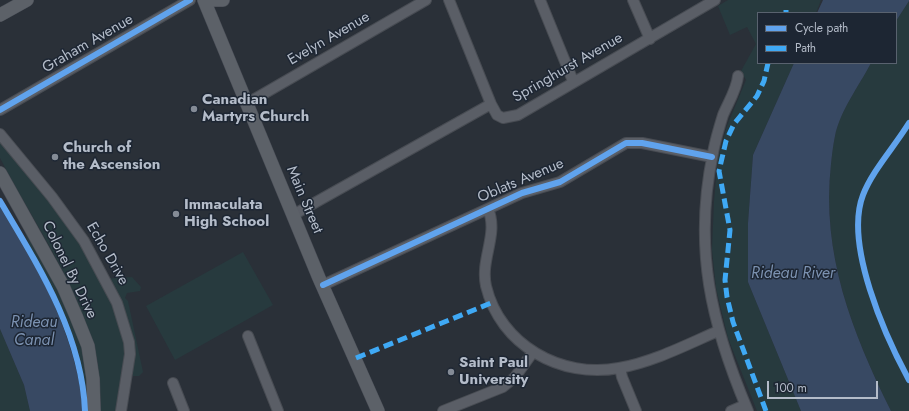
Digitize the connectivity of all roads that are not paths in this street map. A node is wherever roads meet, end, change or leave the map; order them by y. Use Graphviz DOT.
graph roads {
  1 [pos="27,0"];
  2 [pos="190,0"];
  3 [pos="204,0"];
  4 [pos="209,0"];
  5 [pos="223,0"];
  6 [pos="426,0"];
  7 [pos="449,0"];
  8 [pos="540,0"];
  9 [pos="633,0"];
  10 [pos="715,0"];
  11 [pos="0,15"];
  12 [pos="650,39"];
  13 [pos="738,76"];
  14 [pos="573,81"];
  15 [pos="246,104"];
  16 [pos="491,104"];
  17 [pos="0,110"];
  18 [pos="0,134"];
  19 [pos="712,157"];
  20 [pos="0,173"];
  21 [pos="488,209"];
  22 [pos="293,215"];
  23 [pos="323,285"];
  24 [pos="718,331"];
  25 [pos="248,336"];
  26 [pos="533,352"];
  27 [pos="620,368"];
  28 [pos="173,383"];
  29 [pos="746,408"];
  30 [pos="94,411"];
  31 [pos="121,411"];
  32 [pos="184,411"];
  33 [pos="278,411"];
  34 [pos="378,411"];
  35 [pos="443,411"];
  36 [pos="636,411"];
  37 [pos="731,411"];
  1 -- 11 [label="main road"];
  2 -- 17 [label="street, Graham Avenue"];
  3 -- 15 [label="main road, Main Street"];
  4 -- 5 [label="main road"];
  6 -- 15 [label="street, Evelyn Avenue"];
  7 -- 16 [label="street"];
  8 -- 14 [label="street"];
  9 -- 12 [label="street"];
  10 -- 12 [label="street, Springhurst Avenue"];
  12 -- 14 [label="street, Springhurst Avenue"];
  13 -- 19 [label="street"];
  14 -- 16 [label="street, Springhurst Avenue"];
  15 -- 22 [label="main road, Main Street"];
  16 -- 22 [label="street, Springhurst Avenue"];
  18 -- 31 [label="street, Echo Drive"];
  19 -- 21 [label="street, Oblats Avenue"];
  19 -- 24 [label="street"];
  20 -- 30 [label="main road, Colonel By Drive"];
  21 -- 23 [label="street, Oblats Avenue"];
  21 -- 26 [label="street"];
  22 -- 23 [label="main road, Main Street"];
  23 -- 34 [label="main road, Main Street"];
  24 -- 27 [label="street"];
  24 -- 29 [label="street"];
  25 -- 33 [label="street"];
  26 -- 27 [label="street"];
  26 -- 35 [label="street"];
  27 -- 36 [label="street"];
  28 -- 32 [label="street"];
  29 -- 37 [label="street"];
}
